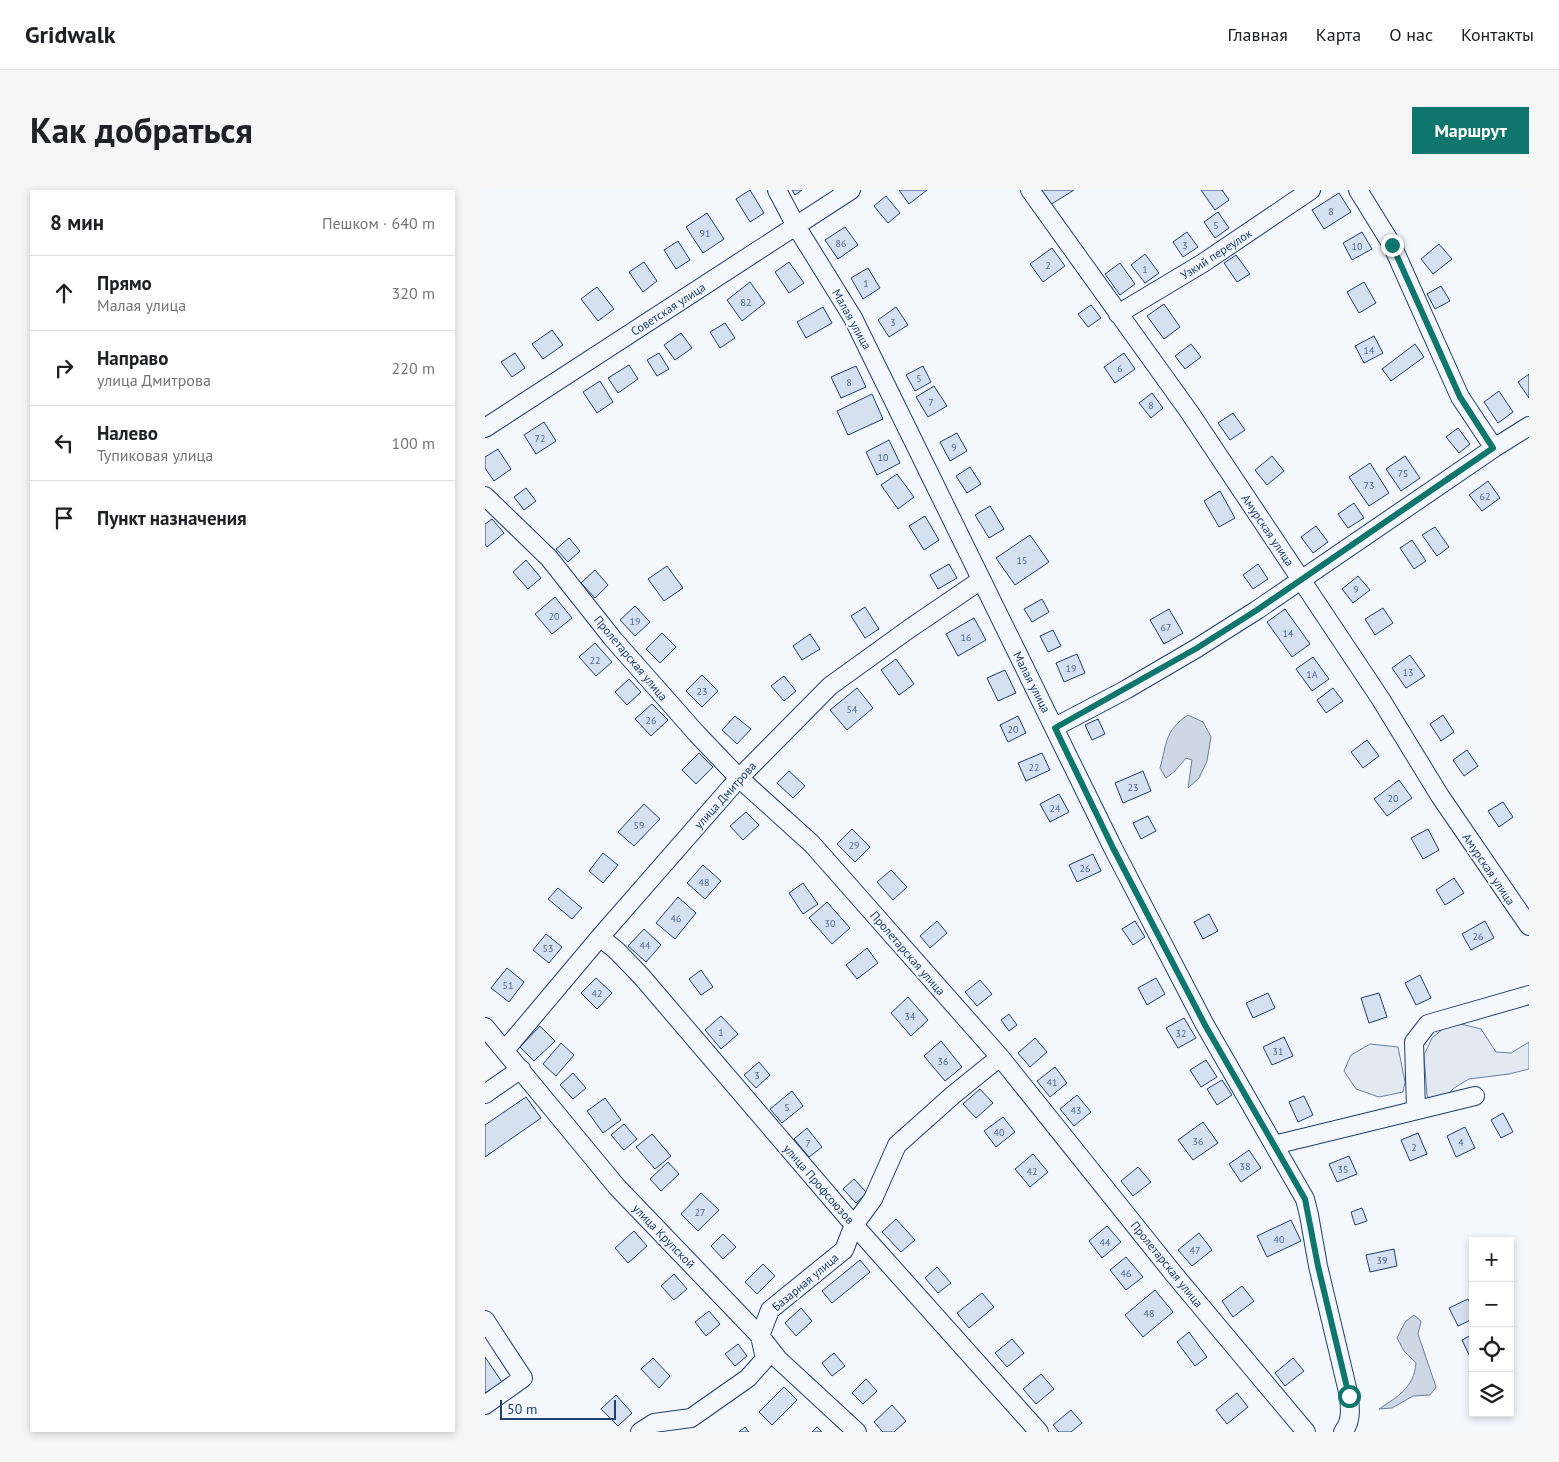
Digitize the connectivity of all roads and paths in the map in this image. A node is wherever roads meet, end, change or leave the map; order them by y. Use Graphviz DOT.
graph roads {
  1 [pos="777,190"];
  2 [pos="851,190"];
  3 [pos="1030,190"];
  4 [pos="1311,190"];
  5 [pos="1358,190"];
  6 [pos="796,226"];
  7 [pos="1118,314"];
  8 [pos="1529,426"];
  9 [pos="485,428"];
  10 [pos="1493,448"];
  11 [pos="485,496"];
  12 [pos="1302,579"];
  13 [pos="981,580"];
  14 [pos="1055,728"];
  15 [pos="739,778"];
  16 [pos="1529,926"];
  17 [pos="601,937"];
  18 [pos="1529,995"];
  19 [pos="485,1027"];
  20 [pos="505,1050"];
  21 [pos="1000,1057"];
  22 [pos="521,1069"];
  23 [pos="485,1094"];
  24 [pos="1475,1096"];
  25 [pos="1417,1110"];
  26 [pos="1274,1145"];
  27 [pos="854,1224"];
  28 [pos="485,1320"];
  29 [pos="760,1336"];
  30 [pos="485,1405"];
  31 [pos="640,1432"];
  32 [pos="857,1432"];
  33 [pos="1039,1432"];
  34 [pos="1306,1432"];
  35 [pos="1343,1432"];
  1 -- 6 [label="street, Малая улица"];
  2 -- 6 [label="street, Советская улица"];
  3 -- 7 [label="street, Амурская улица"];
  4 -- 7 [label="street, Узкий переулок"];
  5 -- 10 [label="street"];
  6 -- 9 [label="street, Советская улица"];
  6 -- 13 [label="street, Малая улица"];
  7 -- 12 [label="street, Амурская улица"];
  8 -- 10 [label="street"];
  10 -- 12 [label="street"];
  11 -- 15 [label="street, Пролетарская улица"];
  12 -- 14 [label="street"];
  12 -- 16 [label="street, Амурская улица"];
  13 -- 14 [label="street, Малая улица"];
  13 -- 15 [label="street, улица Дмитрова"];
  14 -- 26 [label="street, Малая улица"];
  15 -- 17 [label="street, улица Дмитрова"];
  15 -- 21 [label="street, Пролетарская улица"];
  17 -- 20 [label="street, улица Дмитрова"];
  17 -- 27 [label="street, улица Профсоюзов"];
  18 -- 25 [label="street"];
  19 -- 20 [label="street, улица Крупской"];
  20 -- 22 [label="street, улица Крупской"];
  21 -- 27 [label="street, Базарная улица"];
  21 -- 34 [label="street, Пролетарская улица"];
  22 -- 23 [label="street"];
  22 -- 29 [label="street, улица Крупской"];
  24 -- 25 [label="street"];
  25 -- 26 [label="street"];
  26 -- 35 [label="street, Малая улица"];
  27 -- 29 [label="street, Базарная улица"];
  27 -- 33 [label="street, улица Профсоюзов"];
  28 -- 30 [label="street"];
  29 -- 31 [label="street, Базарная улица"];
  29 -- 32 [label="street, улица Крупской"];
}
